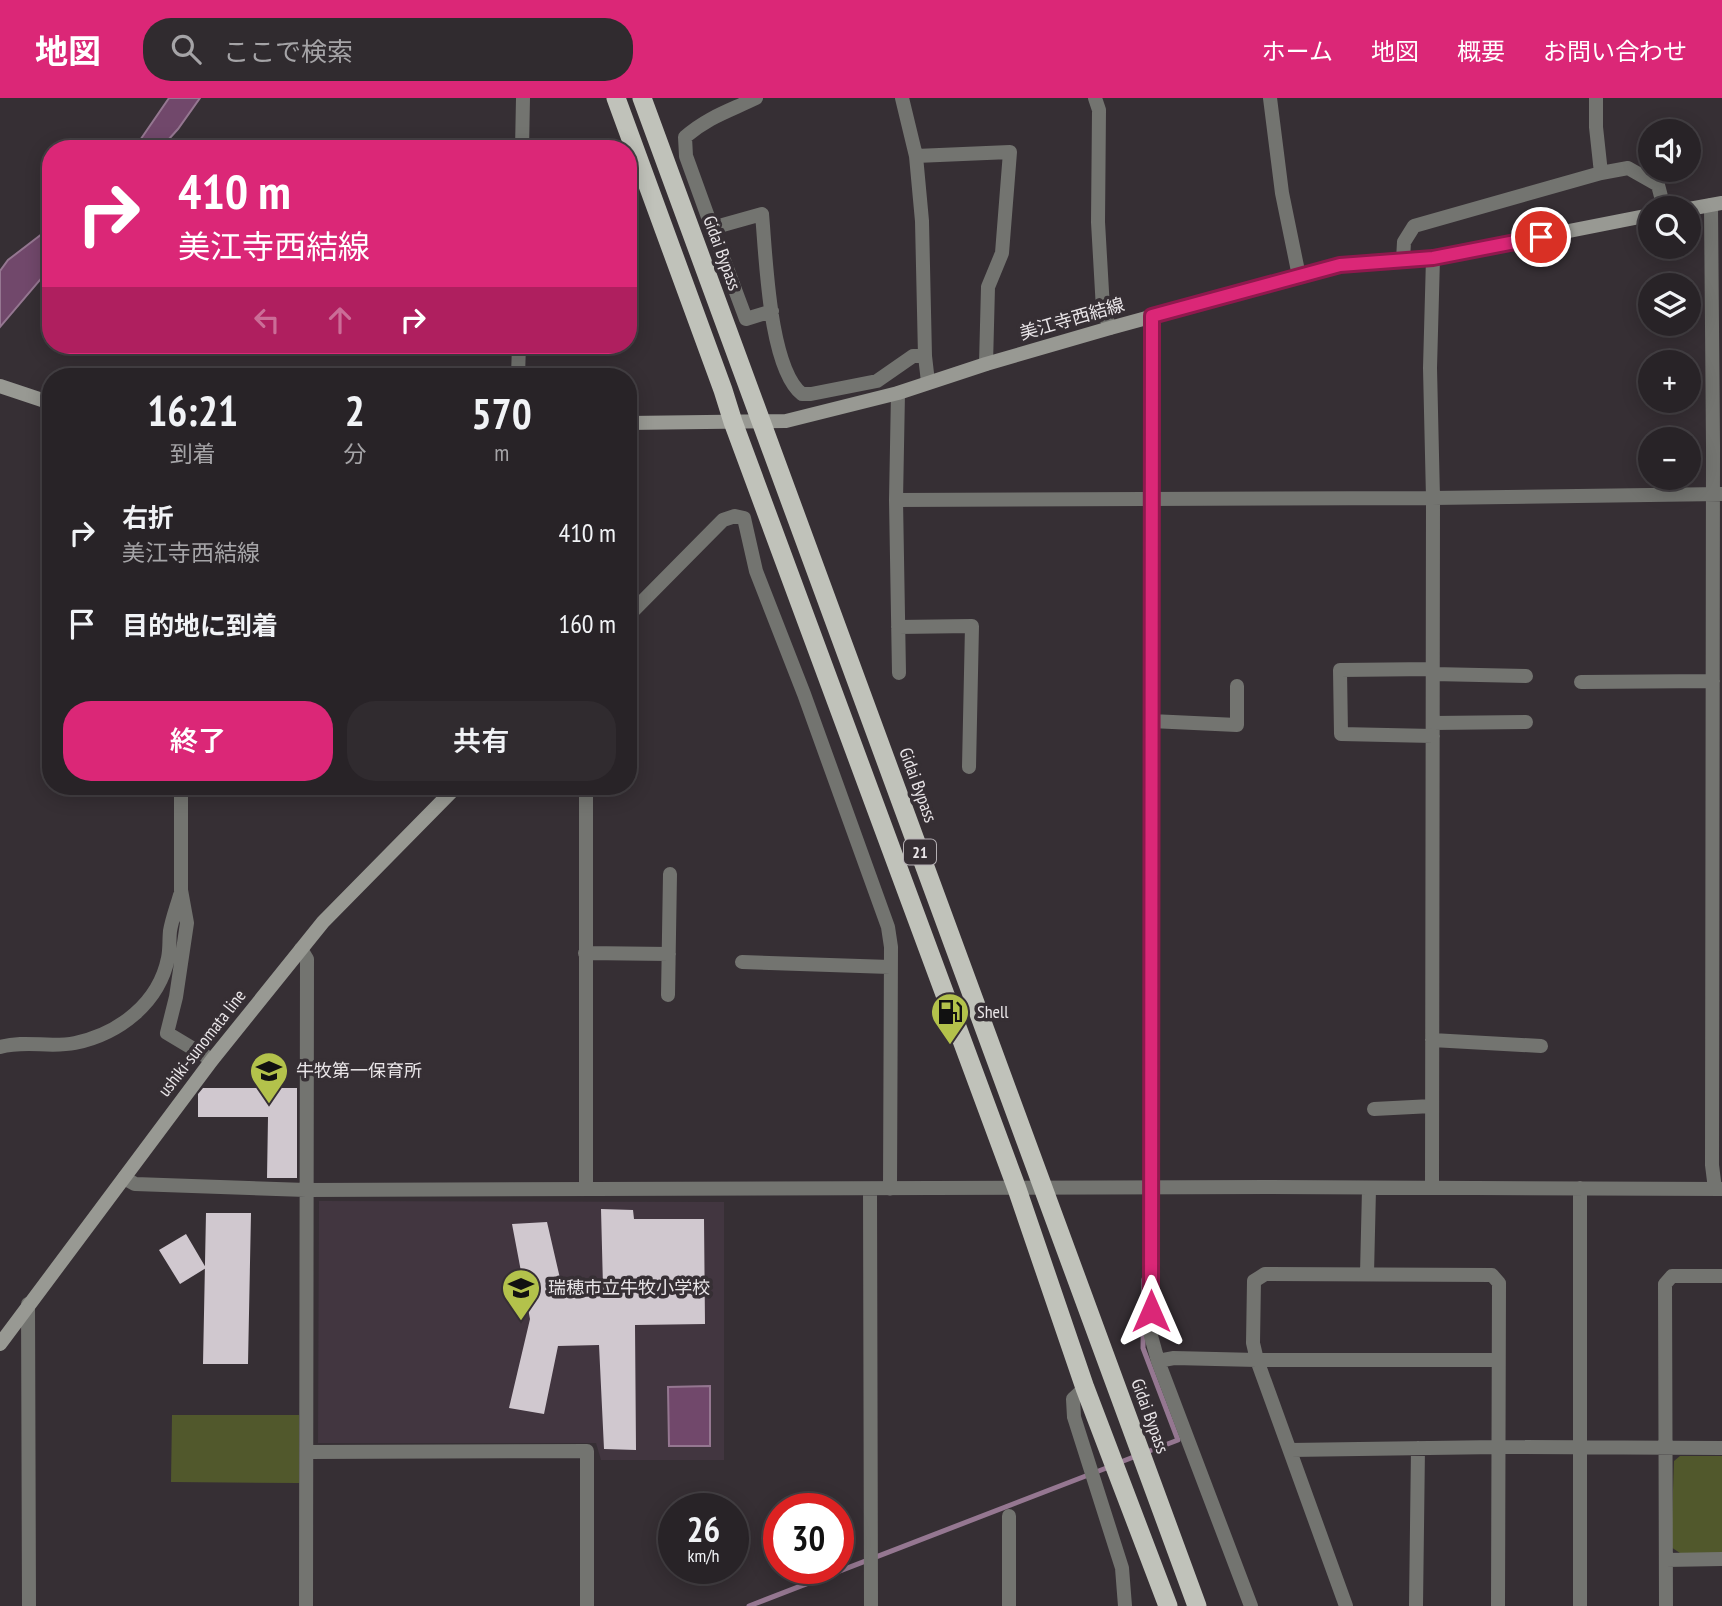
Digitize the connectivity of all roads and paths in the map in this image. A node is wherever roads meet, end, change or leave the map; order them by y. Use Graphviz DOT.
graph roads {
  1 [pos="523,98"];
  2 [pos="616,98"];
  3 [pos="642,98"];
  4 [pos="756,98"];
  5 [pos="902,98"];
  6 [pos="1095,98"];
  7 [pos="1270,98"];
  8 [pos="1596,98"];
  9 [pos="522,140"];
  10 [pos="631,140"];
  11 [pos="637,155"];
  12 [pos="916,156"];
  13 [pos="1601,173"];
  14 [pos="1661,196"];
  15 [pos="1716,204"];
  16 [pos="1638,217"];
  17 [pos="712,228"];
  18 [pos="1433,258"];
  19 [pos="1403,260"];
  20 [pos="1299,276"];
  21 [pos="772,312"];
  22 [pos="1152,316"];
  23 [pos="1110,328"];
  24 [pos="925,356"];
  25 [pos="986,364"];
  26 [pos="928,382"];
  27 [pos="0,386"];
  28 [pos="898,393"];
  29 [pos="42,400"];
  30 [pos="761,421"];
  31 [pos="733,422"];
  32 [pos="637,423"];
  33 [pos="1718,494"];
  34 [pos="1151,498"];
  35 [pos="1433,498"];
  36 [pos="896,500"];
  37 [pos="637,607"];
  38 [pos="898,627"];
  39 [pos="1433,672"];
  40 [pos="899,673"];
  41 [pos="1526,676"];
  42 [pos="1713,681"];
  43 [pos="1581,682"];
  44 [pos="1237,686"];
  45 [pos="1717,719"];
  46 [pos="1151,722"];
  47 [pos="1526,722"];
  48 [pos="1433,729"];
  49 [pos="969,767"];
  50 [pos="1717,781"];
  51 [pos="181,795"];
  52 [pos="448,795"];
  53 [pos="586,795"];
  54 [pos="670,873"];
  55 [pos="181,890"];
  56 [pos="301,949"];
  57 [pos="585,953"];
  58 [pos="669,954"];
  59 [pos="748,959"];
  60 [pos="890,967"];
  61 [pos="668,995"];
  62 [pos="1432,1040"];
  63 [pos="1542,1046"];
  64 [pos="0,1047"];
  65 [pos="212,1060"];
  66 [pos="1432,1106"];
  67 [pos="1374,1109"];
  68 [pos="124,1178"];
  69 [pos="586,1188"];
  70 [pos="1045,1188"];
  71 [pos="1152,1188"];
  72 [pos="1432,1188"];
  73 [pos="1580,1188"];
  74 [pos="870,1189"];
  75 [pos="890,1189"];
  76 [pos="1017,1189"];
  77 [pos="1369,1189"];
  78 [pos="1719,1189"];
  79 [pos="306,1190"];
  80 [pos="1367,1274"];
  81 [pos="1722,1276"];
  82 [pos="28,1304"];
  83 [pos="0,1344"];
  84 [pos="1256,1360"];
  85 [pos="1498,1360"];
  86 [pos="1158,1361"];
  87 [pos="1084,1388"];
  88 [pos="1498,1447"];
  89 [pos="1418,1448"];
  90 [pos="1580,1448"];
  91 [pos="1666,1448"];
  92 [pos="1722,1448"];
  93 [pos="1290,1450"];
  94 [pos="307,1452"];
  95 [pos="1009,1516"];
  96 [pos="1722,1559"];
  97 [pos="1666,1560"];
  98 [pos="29,1606"];
  99 [pos="306,1606"];
  100 [pos="587,1606"];
  101 [pos="871,1606"];
  102 [pos="1009,1606"];
  103 [pos="1125,1606"];
  104 [pos="1168,1606"];
  105 [pos="1198,1606"];
  106 [pos="1251,1606"];
  107 [pos="1346,1606"];
  108 [pos="1416,1606"];
  109 [pos="1498,1606"];
  110 [pos="1580,1606"];
  111 [pos="1666,1606"];
  1 -- 9 [label="street"];
  2 -- 10 [label="highway, 21"];
  3 -- 30 [label="highway, Gidai Bypass / 21"];
  4 -- 17 [label="street"];
  5 -- 12 [label="street"];
  6 -- 23 [label="street"];
  7 -- 20 [label="street"];
  8 -- 13 [label="street"];
  11 -- 31 [label="highway, 21"];
  12 -- 24 [label="street"];
  12 -- 25 [label="street"];
  13 -- 14 [label="street"];
  13 -- 19 [label="street"];
  15 -- 33 [label="street"];
  16 -- 18 [label="main road, 美江寺西結線"];
  17 -- 21 [label="street"];
  17 -- 21 [label="street"];
  18 -- 19 [label="main road, 美江寺西結線"];
  18 -- 35 [label="street"];
  19 -- 20 [label="main road, 美江寺西結線"];
  20 -- 22 [label="main road, 美江寺西結線"];
  21 -- 24 [label="street"];
  22 -- 23 [label="main road, 美江寺西結線"];
  22 -- 34 [label="street"];
  23 -- 25 [label="main road, 美江寺西結線"];
  24 -- 26 [label="street"];
  25 -- 26 [label="main road, 美江寺西結線"];
  26 -- 28 [label="main road, 美江寺西結線"];
  27 -- 29 [label="main road"];
  28 -- 30 [label="main road, 美江寺西結線"];
  28 -- 36 [label="street"];
  30 -- 31 [label="main road, 美江寺西結線"];
  30 -- 70 [label="highway, Gidai Bypass / 21"];
  31 -- 32 [label="main road, 美江寺西結線"];
  31 -- 76 [label="highway, 21"];
  33 -- 35 [label="street"];
  33 -- 42 [label="street"];
  34 -- 35 [label="street"];
  34 -- 36 [label="street"];
  34 -- 46 [label="street"];
  35 -- 39 [label="street"];
  36 -- 38 [label="street"];
  37 -- 60 [label="street"];
  38 -- 40 [label="street"];
  38 -- 49 [label="street"];
  39 -- 41 [label="street"];
  39 -- 48 [label="street"];
  39 -- 48 [label="street"];
  42 -- 43 [label="street"];
  42 -- 45 [label="street"];
  44 -- 46 [label="street"];
  45 -- 50 [label="street"];
  46 -- 71 [label="street"];
  47 -- 48 [label="street"];
  48 -- 62 [label="street"];
  50 -- 78 [label="street"];
  51 -- 55 [label="street"];
  52 -- 56 [label="main road, ushiki-sunomata line"];
  53 -- 57 [label="street"];
  54 -- 58 [label="street"];
  55 -- 64 [label="street"];
  55 -- 65 [label="street"];
  56 -- 65 [label="main road, ushiki-sunomata line"];
  56 -- 79 [label="street"];
  57 -- 58 [label="street"];
  57 -- 69 [label="street"];
  58 -- 61 [label="street"];
  59 -- 60 [label="street"];
  60 -- 75 [label="street"];
  62 -- 63 [label="street"];
  62 -- 66 [label="street"];
  65 -- 68 [label="main road, ushiki-sunomata line"];
  66 -- 67 [label="street"];
  66 -- 72 [label="street"];
  68 -- 79 [label="street"];
  68 -- 82 [label="main road, ushiki-sunomata line"];
  69 -- 74 [label="street"];
  69 -- 79 [label="street"];
  70 -- 71 [label="street"];
  70 -- 76 [label="street"];
  70 -- 105 [label="highway, Gidai Bypass / 21"];
  71 -- 77 [label="street"];
  71 -- 86 [label="street"];
  72 -- 73 [label="street"];
  72 -- 77 [label="street"];
  73 -- 78 [label="street"];
  73 -- 90 [label="street"];
  74 -- 75 [label="street"];
  74 -- 101 [label="street"];
  75 -- 76 [label="street"];
  76 -- 87 [label="highway, 21"];
  77 -- 80 [label="street"];
  79 -- 94 [label="street"];
  80 -- 84 [label="street"];
  80 -- 85 [label="street"];
  81 -- 91 [label="street"];
  82 -- 83 [label="main road, ushiki-sunomata line"];
  82 -- 98 [label="street"];
  84 -- 85 [label="street"];
  84 -- 86 [label="street"];
  84 -- 93 [label="street"];
  85 -- 88 [label="street"];
  86 -- 106 [label="street"];
  87 -- 103 [label="street"];
  87 -- 104 [label="highway, 21"];
  88 -- 89 [label="street"];
  88 -- 90 [label="street"];
  88 -- 109 [label="street"];
  89 -- 93 [label="street"];
  89 -- 108 [label="street"];
  90 -- 91 [label="street"];
  90 -- 110 [label="street"];
  91 -- 92 [label="street"];
  91 -- 97 [label="street"];
  93 -- 107 [label="street"];
  94 -- 99 [label="street"];
  94 -- 100 [label="street"];
  95 -- 102 [label="street"];
  96 -- 97 [label="street"];
  97 -- 111 [label="street"];
}
